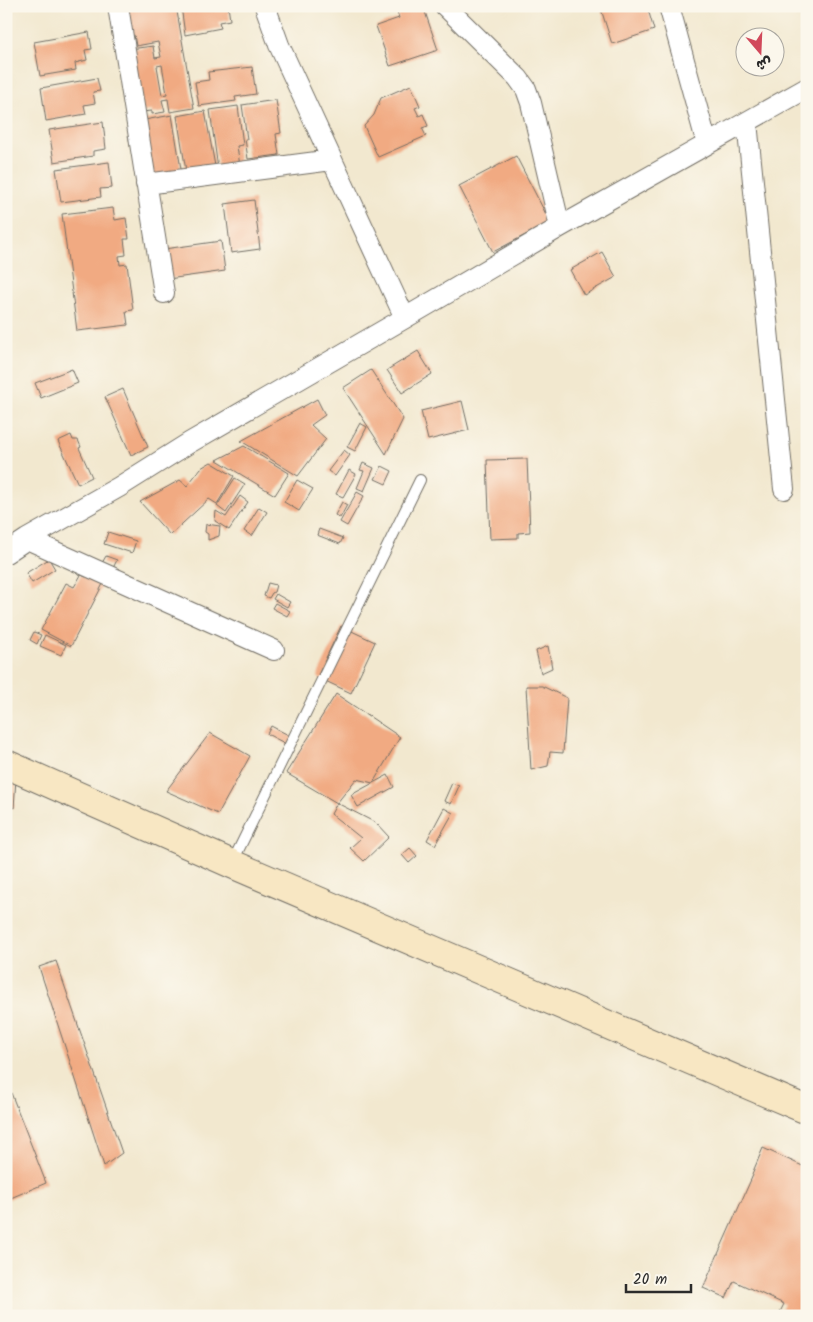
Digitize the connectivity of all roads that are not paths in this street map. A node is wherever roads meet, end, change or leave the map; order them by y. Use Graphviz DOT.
graph roads {
  1 [pos="118,6"];
  2 [pos="265,6"];
  3 [pos="446,6"];
  4 [pos="669,6"];
  5 [pos="807,88"];
  6 [pos="748,122"];
  7 [pos="707,144"];
  8 [pos="332,160"];
  9 [pos="146,184"];
  10 [pos="560,227"];
  11 [pos="164,293"];
  12 [pos="406,318"];
  13 [pos="420,480"];
  14 [pos="784,489"];
  15 [pos="27,539"];
  16 [pos="6,553"];
  17 [pos="274,650"];
  18 [pos="6,764"];
  19 [pos="232,864"];
  20 [pos="807,1110"];
  1 -- 9 [label="street"];
  2 -- 8 [label="street"];
  3 -- 10 [label="street"];
  4 -- 7 [label="street"];
  5 -- 6 [label="street"];
  6 -- 7 [label="street"];
  6 -- 14 [label="street"];
  7 -- 10 [label="street"];
  8 -- 9 [label="street"];
  8 -- 12 [label="street"];
  9 -- 11 [label="street"];
  10 -- 12 [label="street"];
  12 -- 15 [label="street"];
  13 -- 19 [label="lane"];
  15 -- 16 [label="street"];
  15 -- 17 [label="street"];
  18 -- 19 [label="main road"];
  19 -- 20 [label="main road"];
}
